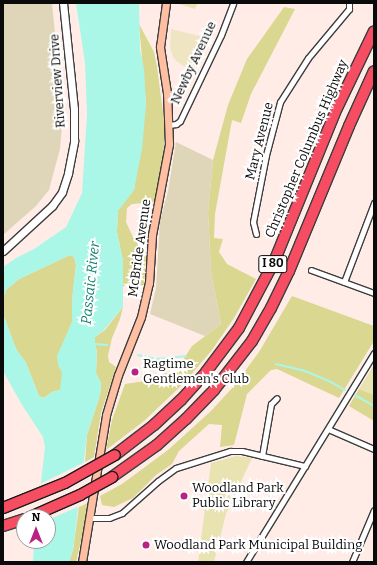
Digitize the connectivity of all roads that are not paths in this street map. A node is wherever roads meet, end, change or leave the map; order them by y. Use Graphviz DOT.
graph roads {
  1 [pos="63,3"];
  2 [pos="166,3"];
  3 [pos="233,3"];
  4 [pos="349,3"];
  5 [pos="374,31"];
  6 [pos="374,71"];
  7 [pos="169,125"];
  8 [pos="374,203"];
  9 [pos="256,234"];
  10 [pos="3,251"];
  11 [pos="311,270"];
  12 [pos="344,282"];
  13 [pos="374,293"];
  14 [pos="374,353"];
  15 [pos="277,398"];
  16 [pos="328,429"];
  17 [pos="374,449"];
  18 [pos="262,456"];
  19 [pos="305,466"];
  20 [pos="3,508"];
  21 [pos="48,509"];
  22 [pos="373,513"];
  23 [pos="90,518"];
  24 [pos="16,522"];
  25 [pos="3,526"];
  26 [pos="82,562"];
  27 [pos="246,562"];
  28 [pos="352,562"];
  1 -- 10 [label="street, Riverview Drive"];
  2 -- 7 [label="main road, McBride Avenue"];
  3 -- 7 [label="street, Newby Avenue"];
  4 -- 9 [label="street, Mary Avenue"];
  5 -- 20 [label="highway, Christopher Columbus Highway / I 80, bridge"];
  6 -- 21 [label="highway, I 80, bridge"];
  7 -- 23 [label="main road, McBride Avenue"];
  8 -- 12 [label="street"];
  11 -- 12 [label="street"];
  12 -- 13 [label="street"];
  14 -- 16 [label="street"];
  15 -- 18 [label="street"];
  16 -- 17 [label="street"];
  16 -- 19 [label="street"];
  18 -- 19 [label="street"];
  18 -- 23 [label="street"];
  19 -- 27 [label="street"];
  22 -- 28 [label="street"];
  23 -- 26 [label="main road, McBride Avenue"];
  24 -- 25 [label="highway"];
}
